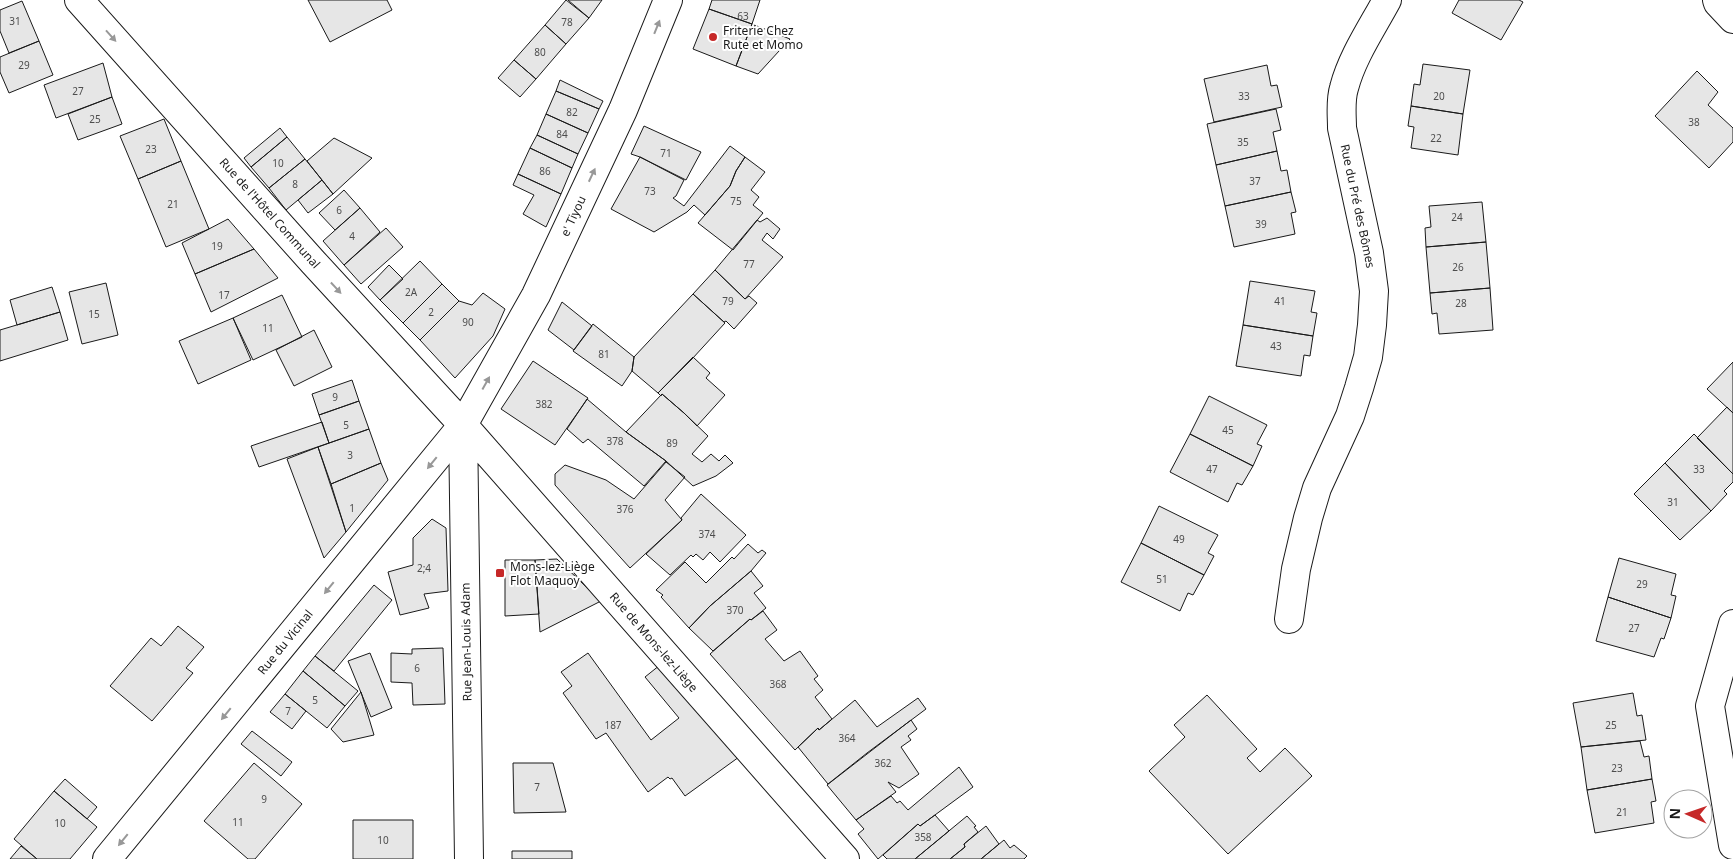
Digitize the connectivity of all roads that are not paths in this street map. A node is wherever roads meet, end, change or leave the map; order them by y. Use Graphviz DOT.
graph roads {
  1 [pos="79,0"];
  2 [pos="668,0"];
  3 [pos="1387,0"];
  4 [pos="1717,0"];
  5 [pos="1733,19"];
  6 [pos="463,425"];
  7 [pos="1289,619"];
  8 [pos="1733,624"];
  9 [pos="1733,845"];
  10 [pos="107,859"];
  11 [pos="469,859"];
  12 [pos="845,859"];
  1 -- 6 [label="street, Rue de l'Hôtel Communal, one-way"];
  6 -- 2 [label="street, e' Tiyou, one-way"];
  3 -- 7 [label="street, Rue du Pré des Bômes"];
  4 -- 5 [label="street"];
  6 -- 10 [label="street, Rue du Vicinal, one-way"];
  6 -- 11 [label="street, Rue Jean-Louis Adam"];
  6 -- 12 [label="street, Rue de Mons-lez-Liège"];
  8 -- 9 [label="street"];
}
